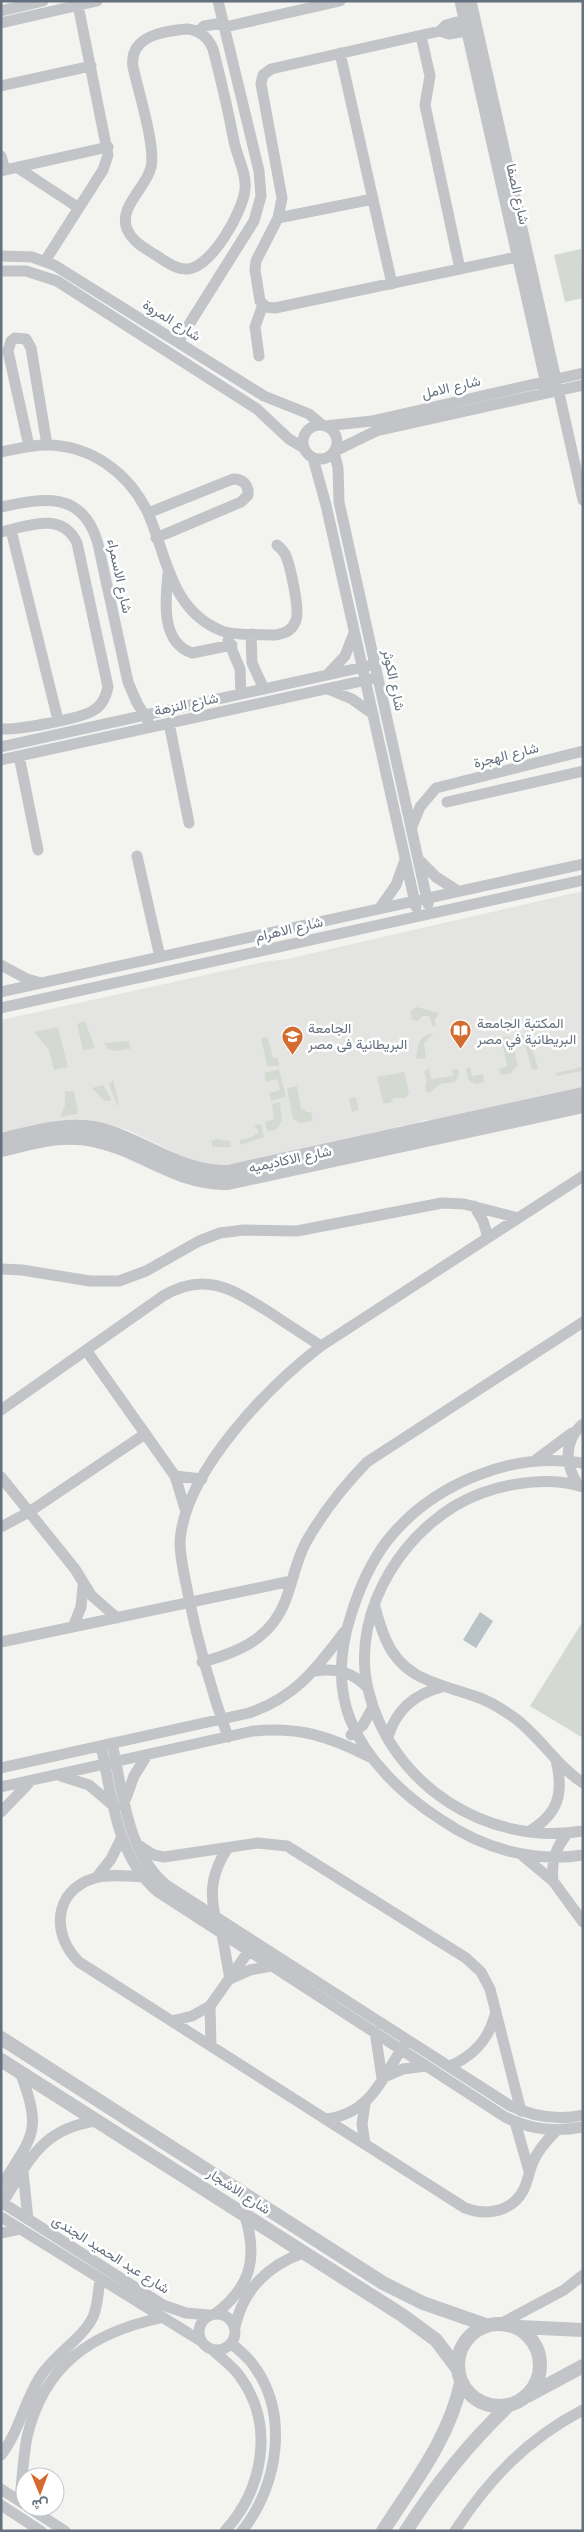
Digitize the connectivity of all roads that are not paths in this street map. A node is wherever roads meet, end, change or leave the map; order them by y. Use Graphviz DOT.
graph roads {
  1 [pos="43,1"];
  2 [pos="96,1"];
  3 [pos="218,1"];
  4 [pos="340,1"];
  5 [pos="460,1"];
  6 [pos="471,1"];
  7 [pos="78,5"];
  8 [pos="1,10"];
  9 [pos="469,19"];
  10 [pos="1,23"];
  11 [pos="224,25"];
  12 [pos="199,31"];
  13 [pos="472,31"];
  14 [pos="440,32"];
  15 [pos="421,36"];
  16 [pos="340,53"];
  17 [pos="91,66"];
  18 [pos="1,86"];
  19 [pos="108,148"];
  20 [pos="1,156"];
  21 [pos="18,168"];
  22 [pos="3,171"];
  23 [pos="373,199"];
  24 [pos="79,208"];
  25 [pos="278,218"];
  26 [pos="1,256"];
  27 [pos="517,257"];
  28 [pos="45,261"];
  29 [pos="460,269"];
  30 [pos="1,271"];
  31 [pos="392,284"];
  32 [pos="263,304"];
  33 [pos="178,342"];
  34 [pos="259,356"];
  35 [pos="583,373"];
  36 [pos="550,380"];
  37 [pos="583,386"];
  38 [pos="553,392"];
  39 [pos="323,425"];
  40 [pos="47,445"];
  41 [pos="29,446"];
  42 [pos="304,448"];
  43 [pos="1,452"];
  44 [pos="334,452"];
  45 [pos="313,458"];
  46 [pos="583,500"];
  47 [pos="1,507"];
  48 [pos="148,513"];
  49 [pos="6,531"];
  50 [pos="156,538"];
  51 [pos="277,545"];
  52 [pos="168,573"];
  53 [pos="355,631"];
  54 [pos="223,632"];
  55 [pos="251,634"];
  56 [pos="232,645"];
  57 [pos="375,665"];
  58 [pos="363,668"];
  59 [pos="327,675"];
  60 [pos="378,678"];
  61 [pos="365,680"];
  62 [pos="328,688"];
  63 [pos="264,689"];
  64 [pos="241,694"];
  65 [pos="373,714"];
  66 [pos="145,715"];
  67 [pos="58,720"];
  68 [pos="168,723"];
  69 [pos="152,727"];
  70 [pos="2,728"];
  71 [pos="1,747"];
  72 [pos="583,751"];
  73 [pos="19,756"];
  74 [pos="1,760"];
  75 [pos="583,770"];
  76 [pos="447,802"];
  77 [pos="189,823"];
  78 [pos="411,829"];
  79 [pos="38,850"];
  80 [pos="137,856"];
  81 [pos="405,858"];
  82 [pos="418,858"];
  83 [pos="583,864"];
  84 [pos="583,880"];
  85 [pos="458,891"];
  86 [pos="427,898"];
  87 [pos="415,901"];
  88 [pos="380,908"];
  89 [pos="430,913"];
  90 [pos="418,916"];
  91 [pos="160,957"];
  92 [pos="1,965"];
  93 [pos="42,983"];
  94 [pos="1,992"];
  95 [pos="1,1008"];
  96 [pos="583,1094"];
  97 [pos="583,1106"];
  98 [pos="539,1110"];
  99 [pos="1,1140"];
  100 [pos="20,1140"];
  101 [pos="1,1150"];
  102 [pos="583,1176"];
  103 [pos="474,1206"];
  104 [pos="518,1218"];
  105 [pos="488,1237"];
  106 [pos="1,1269"];
  107 [pos="583,1322"];
  108 [pos="321,1346"];
  109 [pos="86,1350"];
  110 [pos="1,1410"];
  111 [pos="578,1428"];
  112 [pos="145,1434"];
  113 [pos="568,1460"];
  114 [pos="535,1461"];
  115 [pos="583,1463"];
  116 [pos="175,1476"];
  117 [pos="1,1477"];
  118 [pos="202,1479"];
  119 [pos="581,1486"];
  120 [pos="29,1512"];
  121 [pos="186,1512"];
  122 [pos="1,1528"];
  123 [pos="291,1581"];
  124 [pos="83,1586"];
  125 [pos="190,1602"];
  126 [pos="375,1607"];
  127 [pos="117,1618"];
  128 [pos="73,1627"];
  129 [pos="346,1630"];
  130 [pos="1,1642"];
  131 [pos="202,1662"];
  132 [pos="315,1670"];
  133 [pos="341,1670"];
  134 [pos="367,1687"];
  135 [pos="442,1687"];
  136 [pos="373,1707"];
  137 [pos="221,1719"];
  138 [pos="356,1732"];
  139 [pos="228,1737"];
  140 [pos="388,1737"];
  141 [pos="337,1740"];
  142 [pos="112,1743"];
  143 [pos="101,1746"];
  144 [pos="147,1755"];
  145 [pos="373,1759"];
  146 [pos="556,1760"];
  147 [pos="116,1761"];
  148 [pos="105,1764"];
  149 [pos="1,1768"];
  150 [pos="57,1774"];
  151 [pos="32,1780"];
  152 [pos="583,1783"];
  153 [pos="1,1787"];
  154 [pos="125,1799"];
  155 [pos="115,1807"];
  156 [pos="1,1812"];
  157 [pos="583,1831"];
  158 [pos="528,1832"];
  159 [pos="567,1834"];
  160 [pos="122,1837"];
  161 [pos="136,1843"];
  162 [pos="227,1849"];
  163 [pos="519,1854"];
  164 [pos="583,1855"];
  165 [pos="553,1858"];
  166 [pos="97,1877"];
  167 [pos="142,1877"];
  168 [pos="553,1881"];
  169 [pos="215,1916"];
  170 [pos="583,1922"];
  171 [pos="222,1934"];
  172 [pos="252,1947"];
  173 [pos="271,1966"];
  174 [pos="230,1979"];
  175 [pos="210,2006"];
  176 [pos="496,2009"];
  177 [pos="172,2021"];
  178 [pos="374,2032"];
  179 [pos="1,2038"];
  180 [pos="408,2040"];
  181 [pos="211,2046"];
  182 [pos="401,2050"];
  183 [pos="1,2060"];
  184 [pos="426,2066"];
  185 [pos="450,2066"];
  186 [pos="20,2072"];
  187 [pos="382,2078"];
  188 [pos="365,2104"];
  189 [pos="521,2111"];
  190 [pos="583,2115"];
  191 [pos="326,2119"];
  192 [pos="96,2121"];
  193 [pos="516,2122"];
  194 [pos="583,2127"];
  195 [pos="556,2131"];
  196 [pos="365,2144"];
  197 [pos="20,2167"];
  198 [pos="1,2170"];
  199 [pos="529,2172"];
  200 [pos="1,2186"];
  201 [pos="2,2204"];
  202 [pos="245,2216"];
  203 [pos="1,2217"];
  204 [pos="28,2219"];
  205 [pos="20,2229"];
  206 [pos="1,2233"];
  207 [pos="303,2253"];
  208 [pos="583,2275"];
  209 [pos="100,2280"];
  210 [pos="212,2315"];
  211 [pos="160,2318"];
  212 [pos="486,2325"];
  213 [pos="508,2325"];
  214 [pos="235,2327"];
  215 [pos="583,2330"];
  216 [pos="201,2341"];
  217 [pos="231,2343"];
  218 [pos="214,2350"];
  219 [pos="583,2366"];
  220 [pos="457,2368"];
  221 [pos="461,2384"];
  222 [pos="526,2396"];
  223 [pos="509,2405"];
  224 [pos="583,2410"];
  225 [pos="1,2455"];
  226 [pos="26,2467"];
  227 [pos="1,2489"];
  228 [pos="15,2498"];
  229 [pos="1,2505"];
  230 [pos="44,2517"];
  231 [pos="42,2531"];
  232 [pos="65,2531"];
  233 [pos="226,2531"];
  234 [pos="242,2531"];
  235 [pos="383,2531"];
  236 [pos="406,2531"];
  237 [pos="455,2531"];
  1 -- 8 [label="street"];
  2 -- 7 [label="street"];
  3 -- 11 [label="street"];
  4 -- 11 [label="street"];
  5 -- 9 [label="street, شارع الصفا"];
  6 -- 9 [label="street, شارع الصفا"];
  7 -- 10 [label="street"];
  7 -- 17 [label="street"];
  9 -- 13 [label="street, شارع الصفا"];
  9 -- 14 [label="street"];
  11 -- 12 [label="street"];
  11 -- 33 [label="street"];
  12 -- 12 [label="street"];
  13 -- 14 [label="street"];
  13 -- 27 [label="street, شارع الصفا"];
  13 -- 36 [label="street, شارع الصفا"];
  14 -- 15 [label="street"];
  15 -- 16 [label="street"];
  15 -- 29 [label="street"];
  16 -- 23 [label="street"];
  16 -- 25 [label="street"];
  17 -- 18 [label="street"];
  17 -- 19 [label="street"];
  19 -- 21 [label="street"];
  19 -- 24 [label="street"];
  20 -- 22 [label="street"];
  21 -- 22 [label="street"];
  21 -- 24 [label="street"];
  23 -- 25 [label="street"];
  23 -- 31 [label="street"];
  24 -- 28 [label="street"];
  25 -- 32 [label="street"];
  26 -- 28 [label="street, شارع المروة"];
  27 -- 29 [label="street"];
  27 -- 36 [label="street, شارع الصفا"];
  28 -- 33 [label="street, شارع المروة"];
  29 -- 31 [label="street"];
  30 -- 42 [label="street, شارع المروة"];
  31 -- 32 [label="street"];
  32 -- 34 [label="street"];
  33 -- 39 [label="street, شارع المروة"];
  35 -- 36 [label="street, شارع الامل"];
  36 -- 38 [label="street, شارع الصفا"];
  36 -- 39 [label="street, شارع الامل"];
  37 -- 38 [label="street, شارع الامل"];
  38 -- 44 [label="street, شارع الامل"];
  38 -- 46 [label="street"];
  39 -- 42 [label="street"];
  39 -- 44 [label="street"];
  40 -- 41 [label="street"];
  40 -- 41 [label="street"];
  40 -- 48 [label="street"];
  41 -- 43 [label="street"];
  42 -- 45 [label="street"];
  44 -- 45 [label="street"];
  44 -- 57 [label="street, شارع الكوثر"];
  45 -- 53 [label="street, شارع الكوثر"];
  47 -- 66 [label="street, شارع الاسمراء"];
  48 -- 50 [label="street"];
  48 -- 50 [label="street"];
  49 -- 67 [label="street"];
  49 -- 67 [label="street"];
  50 -- 52 [label="street"];
  51 -- 55 [label="street"];
  52 -- 54 [label="street"];
  52 -- 56 [label="street"];
  53 -- 58 [label="street, شارع الكوثر"];
  53 -- 59 [label="street"];
  54 -- 55 [label="street"];
  54 -- 56 [label="street"];
  55 -- 63 [label="street"];
  56 -- 64 [label="street"];
  57 -- 58 [label="street, شارع النزهة"];
  57 -- 60 [label="street, شارع الكوثر"];
  58 -- 59 [label="street, شارع النزهة"];
  58 -- 61 [label="street, شارع الكوثر"];
  59 -- 63 [label="street, شارع النزهة"];
  60 -- 61 [label="street, شارع النزهة"];
  60 -- 78 [label="street, شارع الكوثر"];
  61 -- 62 [label="street, شارع النزهة"];
  61 -- 65 [label="street, شارع الكوثر"];
  62 -- 65 [label="street"];
  62 -- 68 [label="street, شارع النزهة"];
  63 -- 64 [label="street, شارع النزهة"];
  64 -- 66 [label="street, شارع النزهة"];
  65 -- 81 [label="street, شارع الكوثر"];
  66 -- 69 [label="street, شارع الاسمراء"];
  66 -- 71 [label="street, شارع النزهة"];
  67 -- 70 [label="street"];
  68 -- 69 [label="street, شارع النزهة"];
  68 -- 77 [label="street"];
  69 -- 73 [label="street, شارع النزهة"];
  72 -- 78 [label="street, شارع الهجرة"];
  73 -- 74 [label="street, شارع النزهة"];
  73 -- 79 [label="street"];
  75 -- 76 [label="street"];
  78 -- 82 [label="street, شارع الكوثر"];
  80 -- 91 [label="street"];
  81 -- 87 [label="street, شارع الكوثر"];
  81 -- 88 [label="street"];
  82 -- 85 [label="street"];
  82 -- 86 [label="street, شارع الكوثر"];
  83 -- 85 [label="street, شارع الاهرام"];
  84 -- 89 [label="street, شارع الاهرام"];
  85 -- 86 [label="street, شارع الاهرام"];
  86 -- 87 [label="street, شارع الاهرام"];
  86 -- 89 [label="street, شارع الكوثر"];
  87 -- 88 [label="street, شارع الاهرام"];
  87 -- 90 [label="street, شارع الكوثر"];
  88 -- 91 [label="street, شارع الاهرام"];
  89 -- 90 [label="street, شارع الاهرام"];
  90 -- 95 [label="street, شارع الاهرام"];
  91 -- 93 [label="street, شارع الاهرام"];
  92 -- 93 [label="street"];
  93 -- 94 [label="street, شارع الاهرام"];
  96 -- 98 [label="street, شارع الاكاديميه"];
  97 -- 98 [label="street, شارع الاكاديميه"];
  98 -- 100 [label="street, شارع الاكاديميه"];
  99 -- 100 [label="street, شارع الاكاديميه"];
  100 -- 101 [label="street, شارع الاكاديميه"];
  102 -- 104 [label="street"];
  103 -- 104 [label="street"];
  103 -- 105 [label="street"];
  103 -- 106 [label="street"];
  104 -- 105 [label="street"];
  105 -- 108 [label="street"];
  107 -- 123 [label="street"];
  108 -- 109 [label="street"];
  108 -- 118 [label="street"];
  109 -- 110 [label="street"];
  109 -- 112 [label="street"];
  111 -- 113 [label="street"];
  111 -- 114 [label="street"];
  112 -- 116 [label="street"];
  112 -- 120 [label="street"];
  113 -- 114 [label="street"];
  113 -- 115 [label="street"];
  113 -- 119 [label="street"];
  114 -- 129 [label="street"];
  116 -- 118 [label="street"];
  116 -- 121 [label="street"];
  117 -- 120 [label="street"];
  118 -- 121 [label="street"];
  119 -- 126 [label="street"];
  120 -- 122 [label="street"];
  120 -- 124 [label="street"];
  121 -- 125 [label="street"];
  123 -- 125 [label="street"];
  123 -- 131 [label="street"];
  124 -- 127 [label="street"];
  124 -- 128 [label="street"];
  125 -- 127 [label="street"];
  125 -- 131 [label="street"];
  126 -- 134 [label="street"];
  126 -- 135 [label="street"];
  127 -- 128 [label="street"];
  128 -- 130 [label="street"];
  129 -- 132 [label="street"];
  129 -- 133 [label="street"];
  131 -- 137 [label="street"];
  132 -- 133 [label="street"];
  132 -- 137 [label="street"];
  133 -- 134 [label="street"];
  133 -- 138 [label="street"];
  134 -- 136 [label="street"];
  135 -- 140 [label="street"];
  135 -- 146 [label="street"];
  136 -- 138 [label="street"];
  136 -- 140 [label="street"];
  137 -- 139 [label="street"];
  137 -- 142 [label="street"];
  138 -- 141 [label="street"];
  138 -- 145 [label="street"];
  139 -- 141 [label="street"];
  139 -- 144 [label="street"];
  140 -- 158 [label="street"];
  141 -- 145 [label="street"];
  142 -- 143 [label="street"];
  142 -- 147 [label="street"];
  143 -- 148 [label="street"];
  143 -- 149 [label="street"];
  144 -- 147 [label="street"];
  144 -- 154 [label="street"];
  145 -- 163 [label="street"];
  146 -- 152 [label="street"];
  146 -- 158 [label="street"];
  147 -- 148 [label="street"];
  147 -- 154 [label="street"];
  148 -- 150 [label="street"];
  148 -- 155 [label="street"];
  150 -- 151 [label="street"];
  150 -- 155 [label="street"];
  151 -- 153 [label="street"];
  151 -- 156 [label="street"];
  154 -- 161 [label="street"];
  155 -- 160 [label="street"];
  157 -- 159 [label="street"];
  158 -- 159 [label="street"];
  159 -- 165 [label="street"];
  160 -- 166 [label="street"];
  160 -- 167 [label="street"];
  161 -- 162 [label="street"];
  161 -- 169 [label="street"];
  162 -- 169 [label="street"];
  162 -- 176 [label="street"];
  163 -- 165 [label="street"];
  163 -- 168 [label="street"];
  164 -- 165 [label="street"];
  165 -- 168 [label="street"];
  166 -- 167 [label="street"];
  166 -- 177 [label="street"];
  167 -- 171 [label="street"];
  168 -- 170 [label="street"];
  169 -- 172 [label="street"];
  171 -- 172 [label="street"];
  171 -- 174 [label="street"];
  172 -- 173 [label="street"];
  172 -- 174 [label="street"];
  172 -- 180 [label="street"];
  173 -- 174 [label="street"];
  173 -- 178 [label="street"];
  174 -- 175 [label="street"];
  175 -- 177 [label="street"];
  175 -- 181 [label="street"];
  176 -- 185 [label="street"];
  176 -- 189 [label="street"];
  177 -- 181 [label="street"];
  178 -- 182 [label="street"];
  178 -- 187 [label="street"];
  179 -- 212 [label="street, شارع الاشجار"];
  180 -- 182 [label="street"];
  180 -- 185 [label="street"];
  181 -- 191 [label="street"];
  182 -- 184 [label="street"];
  182 -- 187 [label="street"];
  183 -- 186 [label="street, شارع الاشجار"];
  184 -- 187 [label="street"];
  184 -- 193 [label="street"];
  185 -- 189 [label="street"];
  186 -- 192 [label="street, شارع الاشجار"];
  186 -- 197 [label="street"];
  187 -- 188 [label="street"];
  188 -- 191 [label="street"];
  188 -- 196 [label="street"];
  189 -- 190 [label="street"];
  191 -- 196 [label="street"];
  192 -- 197 [label="street"];
  192 -- 202 [label="street, شارع الاشجار"];
  193 -- 195 [label="street"];
  193 -- 199 [label="street"];
  194 -- 195 [label="street"];
  195 -- 199 [label="street"];
  196 -- 199 [label="street"];
  197 -- 198 [label="street"];
  197 -- 200 [label="street"];
  197 -- 201 [label="street"];
  197 -- 204 [label="street"];
  201 -- 204 [label="street, شارع عبد الحميد الجندى"];
  202 -- 207 [label="street, شارع الاشجار"];
  202 -- 210 [label="street"];
  203 -- 205 [label="street, شارع عبد الحميد الجندى"];
  204 -- 210 [label="street, شارع عبد الحميد الجندى"];
  205 -- 206 [label="street"];
  205 -- 209 [label="street, شارع عبد الحميد الجندى"];
  207 -- 214 [label="street"];
  207 -- 220 [label="street, شارع الاشجار"];
  208 -- 213 [label="street"];
  209 -- 211 [label="street, شارع عبد الحميد الجندى"];
  209 -- 225 [label="street"];
  210 -- 214 [label="street"];
  210 -- 216 [label="street"];
  211 -- 216 [label="street, شارع عبد الحميد الجندى"];
  211 -- 226 [label="street"];
  212 -- 213 [label="street"];
  212 -- 220 [label="street"];
  213 -- 215 [label="street"];
  213 -- 222 [label="street"];
  214 -- 217 [label="street"];
  216 -- 218 [label="street"];
  217 -- 218 [label="street"];
  217 -- 234 [label="street"];
  218 -- 233 [label="street"];
  219 -- 222 [label="street"];
  220 -- 221 [label="street"];
  221 -- 223 [label="street"];
  221 -- 235 [label="street"];
  222 -- 223 [label="street"];
  223 -- 236 [label="street"];
  224 -- 237 [label="street"];
  227 -- 228 [label="street"];
  229 -- 231 [label="street"];
  230 -- 232 [label="street"];
}
